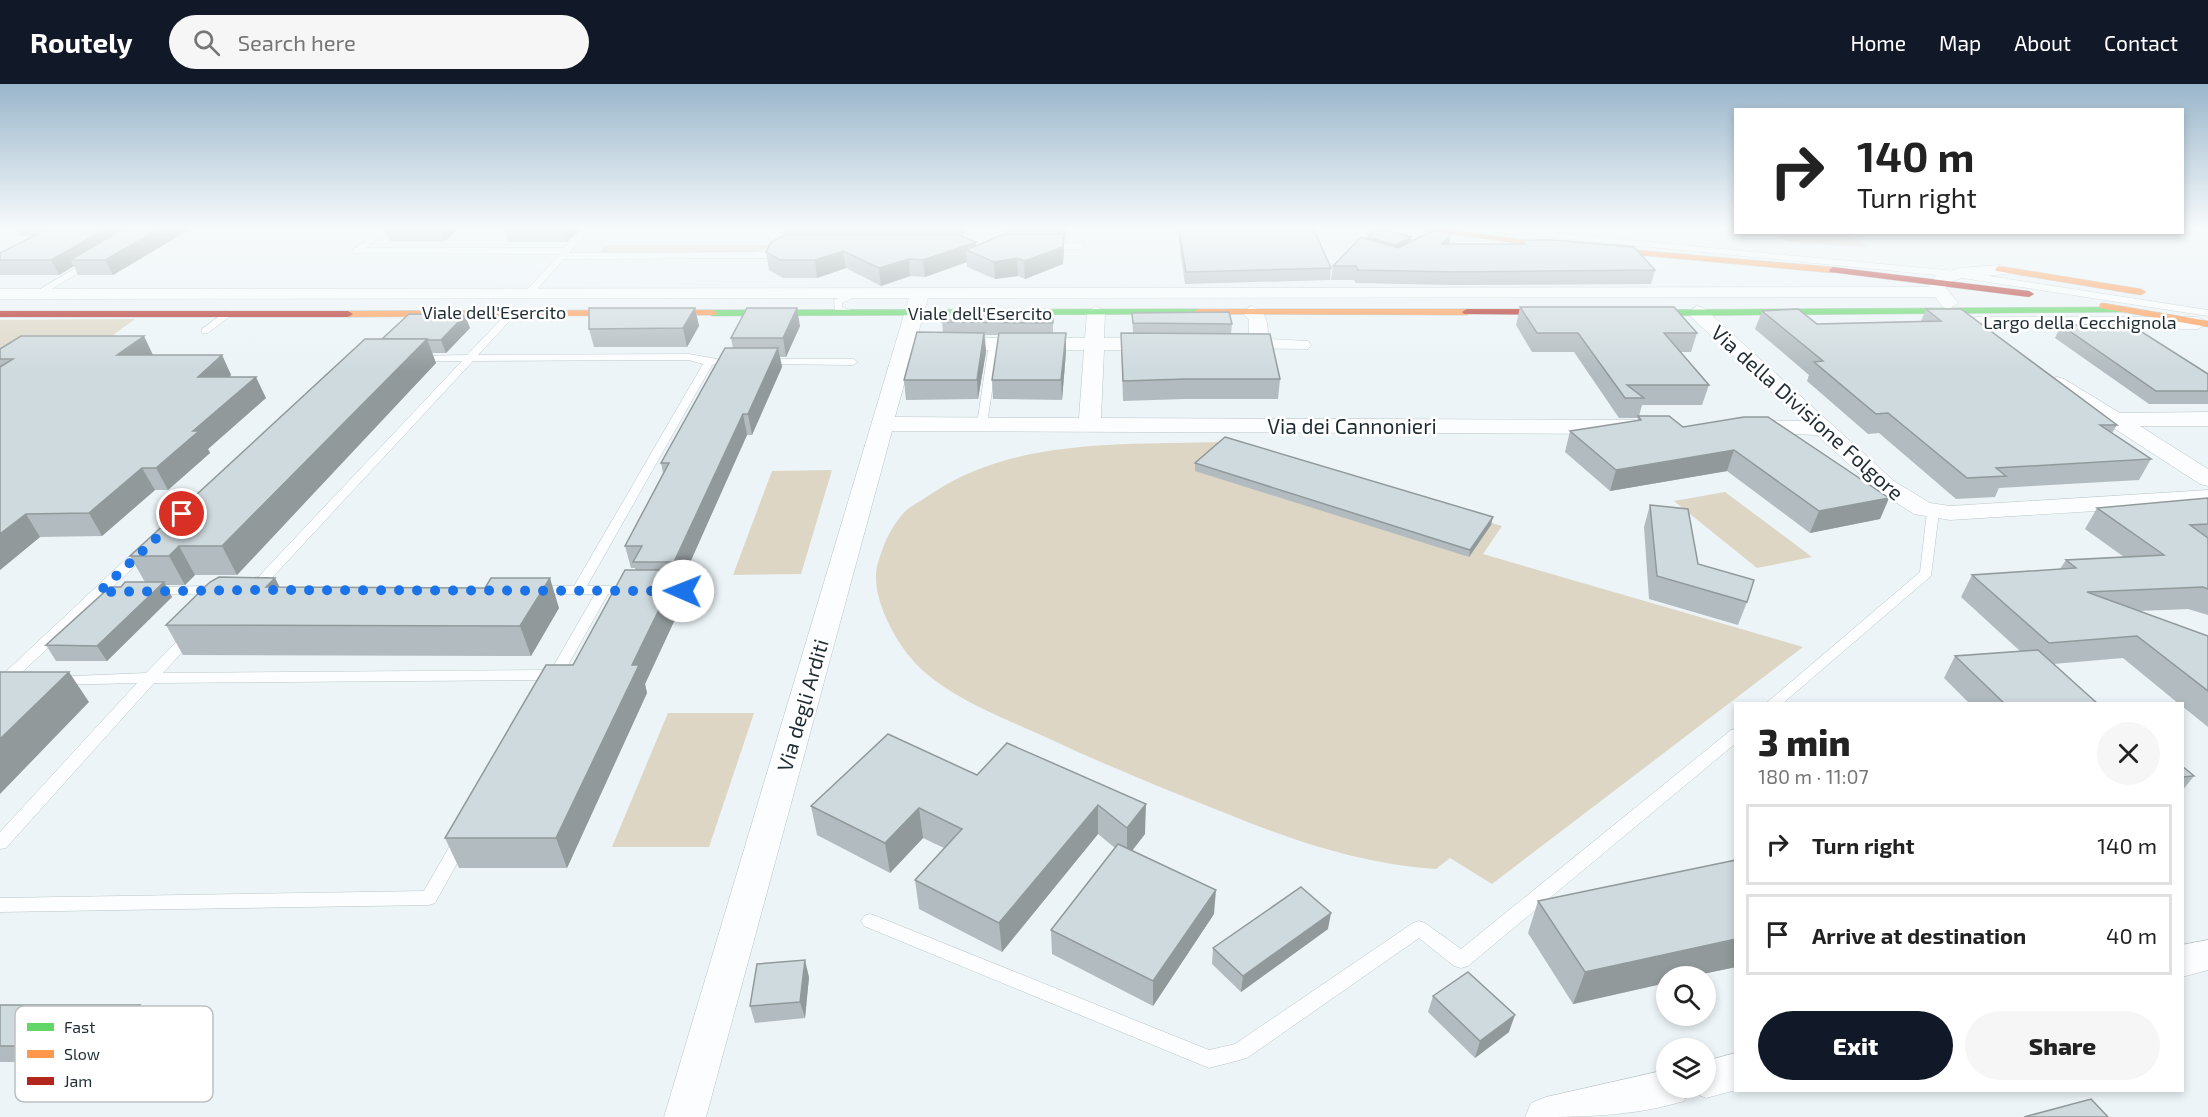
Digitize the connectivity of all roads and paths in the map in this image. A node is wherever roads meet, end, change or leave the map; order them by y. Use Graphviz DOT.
graph roads {
  1 [pos="67,276"];
  2 [pos="544,276"];
  3 [pos="1846,276"];
  4 [pos="1953,276"];
  5 [pos="1968,276"];
  6 [pos="2039,276"];
  7 [pos="1939,287"];
  8 [pos="1141,289"];
  9 [pos="1868,292"];
  10 [pos="529,293"];
  11 [pos="858,293"];
  12 [pos="920,293"];
  13 [pos="1355,293"];
  14 [pos="0,294"];
  15 [pos="37,294"];
  16 [pos="253,294"];
  17 [pos="2208,304"];
  18 [pos="2124,310"];
  19 [pos="513,312"];
  20 [pos="1096,312"];
  21 [pos="1144,312"];
  22 [pos="1251,312"];
  23 [pos="1365,312"];
  24 [pos="1580,312"];
  25 [pos="1697,312"];
  26 [pos="1919,312"];
  27 [pos="229,313"];
  28 [pos="851,313"];
  29 [pos="912,313"];
  30 [pos="1616,313"];
  31 [pos="0,314"];
  32 [pos="1969,317"];
  33 [pos="2206,320"];
  34 [pos="205,331"];
  35 [pos="904,344"];
  36 [pos="994,344"];
  37 [pos="1096,344"];
  38 [pos="1177,344"];
  39 [pos="1212,344"];
  40 [pos="1259,344"];
  41 [pos="2005,344"];
  42 [pos="1301,345"];
  43 [pos="470,357"];
  44 [pos="401,358"];
  45 [pos="709,362"];
  46 [pos="731,362"];
  47 [pos="753,362"];
  48 [pos="853,362"];
  49 [pos="2041,372"];
  50 [pos="2208,419"];
  51 [pos="2113,420"];
  52 [pos="882,423"];
  53 [pos="982,424"];
  54 [pos="1090,424"];
  55 [pos="1657,427"];
  56 [pos="1728,427"];
  57 [pos="1823,428"];
  58 [pos="2208,479"];
  59 [pos="2208,497"];
  60 [pos="1933,512"];
  61 [pos="159,536"];
  62 [pos="277,590"];
  63 [pos="519,590"];
  64 [pos="578,590"];
  65 [pos="604,590"];
  66 [pos="627,591"];
  67 [pos="99,592"];
  68 [pos="241,592"];
  69 [pos="204,622"];
  70 [pos="556,675"];
  71 [pos="150,678"];
  72 [pos="544,695"];
  73 [pos="1774,702"];
  74 [pos="1734,736"];
  75 [pos="469,827"];
  76 [pos="0,843"];
  77 [pos="0,905"];
  78 [pos="870,921"];
  79 [pos="2208,955"];
  80 [pos="2184,961"];
  81 [pos="1734,1072"];
  82 [pos="1716,1076"];
  83 [pos="1656,1091"];
  84 [pos="685,1117"];
  85 [pos="1546,1117"];
  1 -- 15 [label="lane"];
  2 -- 10 [label="lane"];
  3 -- 7 [label="street"];
  4 -- 7 [label="street"];
  5 -- 33 [label="lane"];
  6 -- 17 [label="street"];
  7 -- 9 [label="street, Viale dell'Esercito"];
  7 -- 18 [label="street"];
  7 -- 32 [label="street, Largo della Cecchignola"];
  8 -- 12 [label="street, Viale dell'Esercito"];
  8 -- 13 [label="street, Viale dell'Esercito"];
  8 -- 21 [label="street"];
  9 -- 13 [label="street, Viale dell'Esercito"];
  9 -- 26 [label="street"];
  10 -- 11 [label="street, Viale dell'Esercito"];
  10 -- 16 [label="street, Viale dell'Esercito"];
  10 -- 19 [label="street"];
  11 -- 12 [label="street, Viale dell'Esercito"];
  11 -- 28 [label="lane"];
  12 -- 29 [label="street, Via degli Arditi"];
  13 -- 23 [label="street"];
  14 -- 15 [label="street, Viale dell'Esercito"];
  15 -- 16 [label="street, Viale dell'Esercito"];
  16 -- 27 [label="street"];
  18 -- 32 [label="street, Largo della Cecchignola"];
  18 -- 33 [label="street"];
  19 -- 27 [label="street, Viale dell'Esercito"];
  19 -- 28 [label="street, Viale dell'Esercito"];
  19 -- 43 [label="lane"];
  20 -- 21 [label="street, Viale dell'Esercito"];
  20 -- 29 [label="street, Viale dell'Esercito"];
  20 -- 37 [label="street"];
  21 -- 22 [label="street, Viale dell'Esercito"];
  22 -- 23 [label="street, Viale dell'Esercito"];
  22 -- 40 [label="street"];
  23 -- 24 [label="street, Viale dell'Esercito"];
  25 -- 26 [label="street"];
  25 -- 30 [label="street"];
  25 -- 57 [label="street, Via della Divisione Folgore"];
  26 -- 32 [label="street"];
  27 -- 31 [label="street, Viale dell'Esercito"];
  27 -- 34 [label="lane"];
  28 -- 29 [label="street, Viale dell'Esercito"];
  29 -- 35 [label="street, Via degli Arditi"];
  32 -- 33 [label="street, Largo della Cecchignola"];
  32 -- 41 [label="street"];
  35 -- 36 [label="street"];
  35 -- 52 [label="street, Via degli Arditi"];
  36 -- 37 [label="street"];
  36 -- 53 [label="lane"];
  37 -- 38 [label="street"];
  37 -- 54 [label="street"];
  39 -- 40 [label="street"];
  40 -- 42 [label="street"];
  43 -- 44 [label="lane"];
  43 -- 45 [label="lane"];
  43 -- 68 [label="lane"];
  45 -- 46 [label="lane"];
  45 -- 64 [label="lane"];
  47 -- 48 [label="lane"];
  49 -- 51 [label="street"];
  50 -- 51 [label="street"];
  51 -- 58 [label="street"];
  52 -- 53 [label="street, Via dei Cannonieri"];
  52 -- 84 [label="street, Via degli Arditi"];
  53 -- 54 [label="street, Via dei Cannonieri"];
  54 -- 55 [label="street, Via dei Cannonieri"];
  56 -- 57 [label="street"];
  57 -- 60 [label="street, Via della Divisione Folgore"];
  59 -- 60 [label="street, Via della Divisione Folgore"];
  60 -- 73 [label="lane"];
  61 -- 67 [label="lane"];
  62 -- 68 [label="lane"];
  63 -- 64 [label="lane"];
  64 -- 65 [label="lane"];
  65 -- 66 [label="lane"];
  65 -- 70 [label="lane"];
  67 -- 68 [label="lane"];
  67 -- 71 [label="lane"];
  69 -- 71 [label="lane"];
  70 -- 71 [label="lane"];
  70 -- 72 [label="lane"];
  71 -- 76 [label="lane"];
  74 -- 78 [label="lane"];
  75 -- 77 [label="lane"];
  79 -- 80 [label="street"];
  81 -- 82 [label="street"];
  83 -- 85 [label="street"];
}
